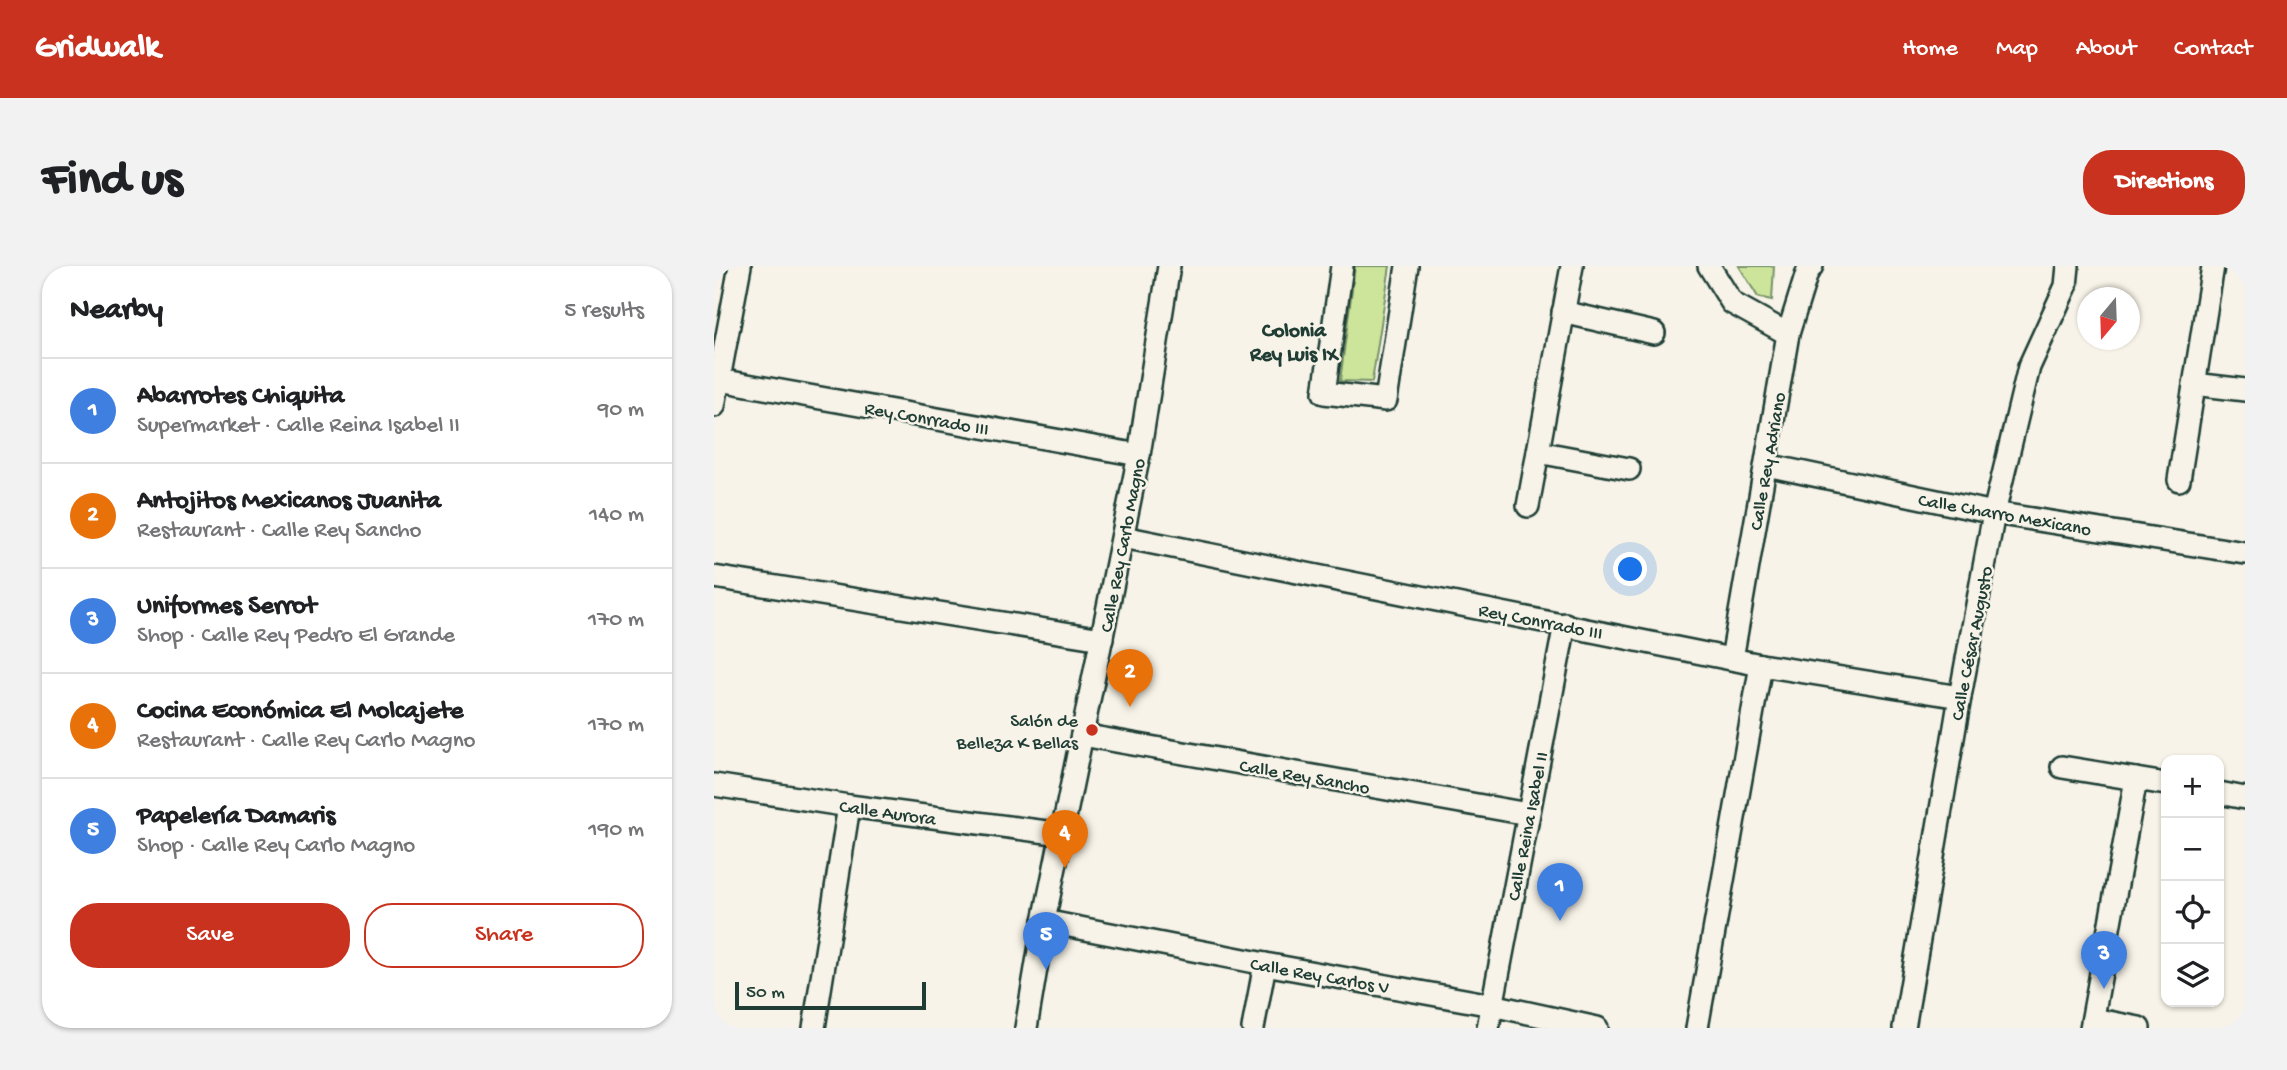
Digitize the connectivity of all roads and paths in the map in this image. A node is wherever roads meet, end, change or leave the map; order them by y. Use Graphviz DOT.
graph roads {
  1 [pos="740,266"];
  2 [pos="1169,266"];
  3 [pos="1342,266"];
  4 [pos="1408,266"];
  5 [pos="1572,266"];
  6 [pos="1709,266"];
  7 [pos="1812,266"];
  8 [pos="2068,266"];
  9 [pos="2213,266"];
  10 [pos="1563,312"];
  11 [pos="1654,333"];
  12 [pos="1788,334"];
  13 [pos="716,380"];
  14 [pos="2194,384"];
  15 [pos="2245,390"];
  16 [pos="714,406"];
  17 [pos="1538,452"];
  18 [pos="1139,455"];
  19 [pos="1766,465"];
  20 [pos="1629,469"];
  21 [pos="2179,480"];
  22 [pos="1528,506"];
  23 [pos="1994,513"];
  24 [pos="1123,537"];
  25 [pos="2245,553"];
  26 [pos="714,577"];
  27 [pos="1565,624"];
  28 [pos="1102,639"];
  29 [pos="1732,659"];
  30 [pos="1761,665"];
  31 [pos="1960,697"];
  32 [pos="1082,735"];
  33 [pos="2062,767"];
  34 [pos="2136,779"];
  35 [pos="2161,783"];
  36 [pos="714,785"];
  37 [pos="2224,794"];
  38 [pos="2245,798"];
  39 [pos="849,806"];
  40 [pos="1528,814"];
  41 [pos="1062,834"];
  42 [pos="1044,920"];
  43 [pos="1265,964"];
  44 [pos="1492,1005"];
  45 [pos="2092,1023"];
  46 [pos="814,1028"];
  47 [pos="1026,1028"];
  48 [pos="1253,1028"];
  49 [pos="1488,1028"];
  50 [pos="1597,1028"];
  51 [pos="1697,1028"];
  52 [pos="1904,1028"];
  53 [pos="2139,1028"];
  1 -- 13 [label="street"];
  2 -- 18 [label="street, Calle Rey Carlo Magno"];
  3 -- 4 [label="street"];
  5 -- 10 [label="street"];
  6 -- 12 [label="street"];
  7 -- 12 [label="street, Calle Rey Adriano"];
  8 -- 23 [label="street, Calle César Augusto"];
  9 -- 14 [label="street"];
  10 -- 11 [label="street"];
  10 -- 17 [label="street"];
  12 -- 19 [label="street, Calle Rey Adriano"];
  13 -- 16 [label="street"];
  13 -- 18 [label="street, Rey Conrrado III"];
  14 -- 15 [label="street"];
  14 -- 21 [label="street"];
  17 -- 20 [label="street"];
  17 -- 22 [label="street"];
  18 -- 24 [label="street, Calle Rey Carlo Magno"];
  19 -- 23 [label="street, Calle Charro Mexicano"];
  19 -- 29 [label="street, Calle Rey Adriano"];
  23 -- 25 [label="street, Calle Charro Mexicano"];
  23 -- 31 [label="street, Calle César Augusto"];
  24 -- 27 [label="street, Rey Conrrado III"];
  24 -- 28 [label="street, Calle Rey Carlo Magno"];
  26 -- 28 [label="street"];
  27 -- 29 [label="street, Rey Conrrado III"];
  27 -- 40 [label="street, Calle Reina Isabel II"];
  28 -- 32 [label="street, Calle Rey Carlo Magno"];
  29 -- 30 [label="street, Rey Conrrado III"];
  30 -- 31 [label="street, Rey Conrrado III"];
  30 -- 51 [label="street"];
  31 -- 52 [label="street, Calle César Augusto"];
  32 -- 40 [label="street, Calle Rey Sancho"];
  32 -- 41 [label="street, Calle Rey Carlo Magno"];
  33 -- 34 [label="street"];
  34 -- 35 [label="street"];
  34 -- 45 [label="street"];
  36 -- 39 [label="street, Calle Aurora"];
  37 -- 38 [label="street"];
  39 -- 41 [label="street, Calle Aurora"];
  39 -- 46 [label="street"];
  40 -- 44 [label="street, Calle Reina Isabel II"];
  41 -- 42 [label="street, Calle Rey Carlo Magno"];
  42 -- 43 [label="street, Calle Rey Carlos V"];
  42 -- 47 [label="street, Calle Rey Carlo Magno"];
  43 -- 44 [label="street, Calle Rey Carlos V"];
  43 -- 48 [label="street"];
  44 -- 49 [label="street, Calle Reina Isabel II"];
  44 -- 50 [label="street, Calle Rey Carlos V"];
  45 -- 53 [label="street"];
}
